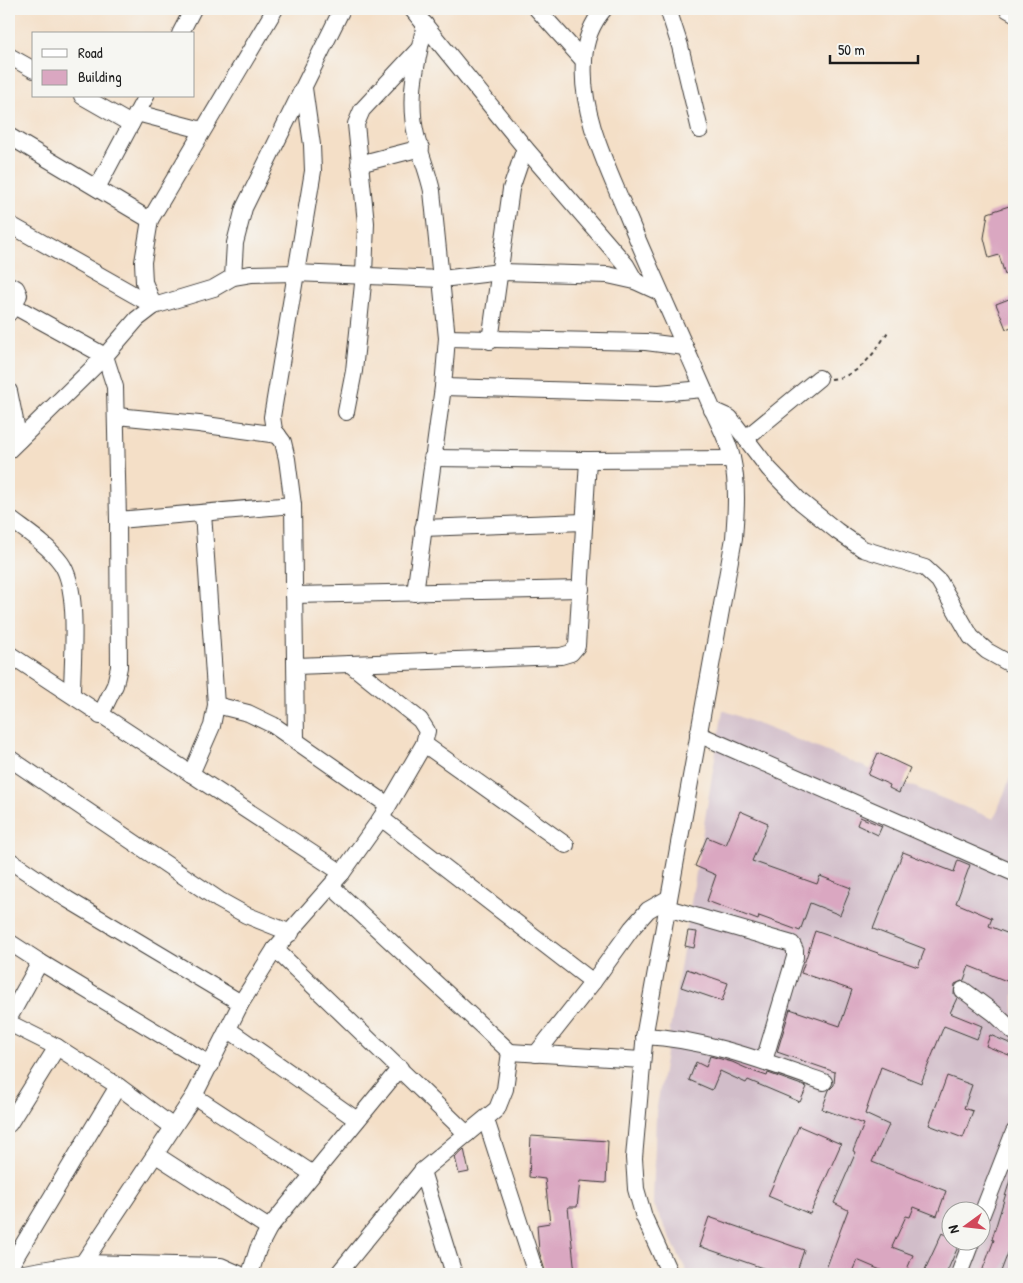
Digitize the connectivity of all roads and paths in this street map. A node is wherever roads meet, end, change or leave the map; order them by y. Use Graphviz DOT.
graph roads {
  1 [pos="193,9"];
  2 [pos="275,9"];
  3 [pos="342,9"];
  4 [pos="412,9"];
  5 [pos="537,9"];
  6 [pos="604,9"];
  7 [pos="668,9"];
  8 [pos="1007,9"];
  9 [pos="1014,13"];
  10 [pos="425,24"];
  11 [pos="181,32"];
  12 [pos="420,48"];
  13 [pos="10,59"];
  14 [pos="584,61"];
  15 [pos="32,69"];
  16 [pos="304,88"];
  17 [pos="87,98"];
  18 [pos="145,98"];
  19 [pos="134,118"];
  20 [pos="202,130"];
  21 [pos="700,130"];
  22 [pos="9,136"];
  23 [pos="420,148"];
  24 [pos="524,148"];
  25 [pos="359,164"];
  26 [pos="97,188"];
  27 [pos="150,220"];
  28 [pos="9,224"];
  29 [pos="500,272"];
  30 [pos="295,273"];
  31 [pos="364,274"];
  32 [pos="233,278"];
  33 [pos="442,279"];
  34 [pos="635,280"];
  35 [pos="9,285"];
  36 [pos="659,292"];
  37 [pos="154,306"];
  38 [pos="11,310"];
  39 [pos="889,330"];
  40 [pos="447,338"];
  41 [pos="490,341"];
  42 [pos="685,347"];
  43 [pos="105,356"];
  44 [pos="819,378"];
  45 [pos="443,388"];
  46 [pos="703,389"];
  47 [pos="9,391"];
  48 [pos="712,410"];
  49 [pos="346,412"];
  50 [pos="117,416"];
  51 [pos="278,435"];
  52 [pos="746,438"];
  53 [pos="14,445"];
  54 [pos="432,458"];
  55 [pos="732,459"];
  56 [pos="588,460"];
  57 [pos="293,505"];
  58 [pos="203,513"];
  59 [pos="9,518"];
  60 [pos="118,520"];
  61 [pos="584,522"];
  62 [pos="423,528"];
  63 [pos="581,589"];
  64 [pos="415,593"];
  65 [pos="294,595"];
  66 [pos="9,654"];
  67 [pos="350,664"];
  68 [pos="296,666"];
  69 [pos="1014,666"];
  70 [pos="72,694"];
  71 [pos="216,705"];
  72 [pos="100,716"];
  73 [pos="698,734"];
  74 [pos="296,739"];
  75 [pos="424,744"];
  76 [pos="9,758"];
  77 [pos="191,774"];
  78 [pos="384,812"];
  79 [pos="566,845"];
  80 [pos="9,860"];
  81 [pos="342,873"];
  82 [pos="1014,873"];
  83 [pos="331,886"];
  84 [pos="668,903"];
  85 [pos="291,932"];
  86 [pos="9,942"];
  87 [pos="276,949"];
  88 [pos="40,962"];
  89 [pos="593,982"];
  90 [pos="963,990"];
  91 [pos="241,1003"];
  92 [pos="9,1018"];
  93 [pos="9,1023"];
  94 [pos="229,1030"];
  95 [pos="1014,1032"];
  96 [pos="644,1036"];
  97 [pos="57,1046"];
  98 [pos="510,1052"];
  99 [pos="536,1054"];
  100 [pos="642,1060"];
  101 [pos="764,1061"];
  102 [pos="211,1065"];
  103 [pos="400,1068"];
  104 [pos="824,1082"];
  105 [pos="118,1086"];
  106 [pos="194,1096"];
  107 [pos="357,1120"];
  108 [pos="486,1120"];
  109 [pos="9,1124"];
  110 [pos="173,1128"];
  111 [pos="467,1134"];
  112 [pos="1013,1137"];
  113 [pos="156,1155"];
  114 [pos="422,1171"];
  115 [pos="313,1174"];
  116 [pos="988,1200"];
  117 [pos="269,1228"];
  118 [pos="968,1250"];
  119 [pos="83,1263"];
  120 [pos="9,1268"];
  121 [pos="18,1274"];
  122 [pos="239,1274"];
  123 [pos="250,1274"];
  124 [pos="338,1274"];
  125 [pos="454,1274"];
  126 [pos="536,1274"];
  127 [pos="670,1274"];
  128 [pos="959,1274"];
  1 -- 11 [label="street"];
  2 -- 20 [label="street"];
  3 -- 16 [label="street"];
  4 -- 10 [label="street"];
  5 -- 14 [label="street"];
  6 -- 14 [label="street"];
  7 -- 21 [label="street"];
  8 -- 9 [label="street"];
  10 -- 12 [label="street"];
  10 -- 24 [label="street"];
  12 -- 23 [label="street"];
  12 -- 25 [label="street"];
  13 -- 15 [label="street"];
  14 -- 36 [label="street"];
  16 -- 30 [label="street"];
  16 -- 32 [label="street"];
  17 -- 19 [label="street"];
  18 -- 19 [label="street"];
  19 -- 20 [label="street"];
  19 -- 26 [label="street"];
  20 -- 27 [label="street"];
  22 -- 26 [label="street"];
  23 -- 25 [label="street"];
  23 -- 33 [label="street"];
  24 -- 29 [label="street"];
  24 -- 34 [label="street"];
  25 -- 31 [label="street"];
  26 -- 27 [label="street"];
  27 -- 37 [label="street"];
  28 -- 37 [label="street"];
  29 -- 33 [label="street"];
  29 -- 34 [label="street"];
  29 -- 41 [label="street"];
  30 -- 31 [label="street"];
  30 -- 32 [label="street"];
  30 -- 51 [label="street"];
  31 -- 33 [label="street"];
  31 -- 49 [label="street"];
  32 -- 37 [label="street"];
  33 -- 40 [label="street"];
  34 -- 36 [label="street"];
  35 -- 38 [label="street"];
  36 -- 42 [label="street"];
  37 -- 43 [label="street"];
  38 -- 43 [label="street"];
  39 -- 44 [label="path"];
  40 -- 41 [label="street"];
  40 -- 45 [label="street"];
  41 -- 42 [label="street"];
  42 -- 46 [label="street"];
  43 -- 50 [label="street"];
  43 -- 53 [label="street"];
  44 -- 52 [label="street"];
  45 -- 46 [label="street"];
  45 -- 54 [label="street"];
  46 -- 48 [label="street"];
  47 -- 53 [label="street"];
  48 -- 52 [label="street"];
  48 -- 55 [label="street"];
  50 -- 51 [label="street"];
  50 -- 60 [label="street"];
  51 -- 57 [label="street"];
  52 -- 69 [label="street"];
  54 -- 56 [label="street"];
  54 -- 62 [label="street"];
  55 -- 56 [label="street"];
  55 -- 73 [label="street"];
  56 -- 61 [label="street"];
  57 -- 58 [label="street"];
  57 -- 65 [label="street"];
  58 -- 60 [label="street"];
  58 -- 71 [label="street"];
  59 -- 70 [label="street"];
  60 -- 72 [label="street"];
  61 -- 62 [label="street"];
  61 -- 63 [label="street"];
  62 -- 64 [label="street"];
  63 -- 64 [label="street"];
  63 -- 67 [label="street"];
  64 -- 65 [label="street"];
  65 -- 68 [label="street"];
  66 -- 70 [label="street"];
  67 -- 68 [label="street"];
  67 -- 75 [label="street"];
  68 -- 74 [label="street"];
  70 -- 72 [label="street"];
  71 -- 74 [label="street"];
  71 -- 77 [label="street"];
  72 -- 77 [label="street"];
  73 -- 82 [label="street"];
  73 -- 84 [label="street"];
  74 -- 78 [label="street"];
  75 -- 78 [label="street"];
  75 -- 79 [label="street"];
  76 -- 85 [label="street"];
  77 -- 81 [label="street"];
  78 -- 81 [label="street"];
  78 -- 89 [label="street"];
  80 -- 91 [label="street"];
  81 -- 83 [label="street"];
  83 -- 85 [label="street"];
  83 -- 98 [label="street"];
  84 -- 89 [label="street"];
  84 -- 96 [label="street"];
  84 -- 101 [label="street"];
  85 -- 87 [label="street"];
  86 -- 88 [label="street"];
  87 -- 91 [label="street"];
  87 -- 103 [label="street"];
  88 -- 92 [label="street"];
  88 -- 102 [label="street"];
  89 -- 99 [label="street"];
  90 -- 95 [label="street"];
  91 -- 94 [label="street"];
  93 -- 97 [label="street"];
  94 -- 102 [label="street"];
  94 -- 107 [label="street"];
  96 -- 100 [label="street"];
  96 -- 101 [label="street"];
  97 -- 105 [label="street"];
  97 -- 109 [label="street"];
  98 -- 99 [label="street"];
  98 -- 108 [label="street"];
  99 -- 100 [label="street"];
  100 -- 127 [label="street"];
  101 -- 104 [label="street"];
  102 -- 106 [label="street"];
  103 -- 107 [label="street"];
  103 -- 111 [label="street"];
  105 -- 110 [label="street"];
  105 -- 120 [label="street"];
  106 -- 110 [label="street"];
  106 -- 115 [label="street"];
  107 -- 115 [label="street"];
  108 -- 111 [label="street"];
  108 -- 126 [label="street"];
  110 -- 113 [label="street"];
  111 -- 114 [label="street"];
  112 -- 116 [label="street"];
  113 -- 117 [label="street"];
  113 -- 119 [label="street"];
  114 -- 124 [label="street"];
  114 -- 125 [label="street"];
  115 -- 117 [label="street"];
  117 -- 123 [label="street"];
  118 -- 128 [label="street"];
  119 -- 121 [label="street"];
  119 -- 122 [label="street"];
}
